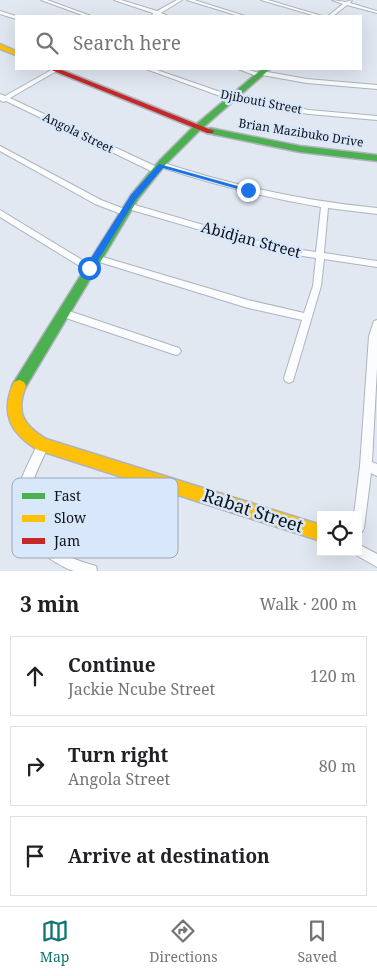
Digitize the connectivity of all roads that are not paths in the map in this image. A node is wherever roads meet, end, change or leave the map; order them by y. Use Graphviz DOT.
graph roads {
  1 [pos="43,0"];
  2 [pos="116,0"];
  3 [pos="180,0"];
  4 [pos="188,0"];
  5 [pos="263,0"];
  6 [pos="334,0"];
  7 [pos="349,2"];
  8 [pos="0,12"];
  9 [pos="377,12"];
  10 [pos="156,13"];
  11 [pos="86,15"];
  12 [pos="153,15"];
  13 [pos="163,15"];
  14 [pos="240,15"];
  15 [pos="316,15"];
  16 [pos="331,15"];
  17 [pos="15,18"];
  18 [pos="0,46"];
  19 [pos="15,53"];
  20 [pos="53,70"];
  21 [pos="57,70"];
  22 [pos="152,70"];
  23 [pos="248,70"];
  24 [pos="262,72"];
  25 [pos="377,87"];
  26 [pos="231,98"];
  27 [pos="2,99"];
  28 [pos="377,118"];
  29 [pos="198,128"];
  30 [pos="0,148"];
  31 [pos="377,158"];
  32 [pos="159,168"];
  33 [pos="325,204"];
  34 [pos="126,209"];
  35 [pos="377,211"];
  36 [pos="0,213"];
  37 [pos="318,257"];
  38 [pos="96,258"];
  39 [pos="377,264"];
  40 [pos="89,268"];
  41 [pos="62,313"];
  42 [pos="308,318"];
  43 [pos="377,324"];
  44 [pos="176,351"];
  45 [pos="289,378"];
  46 [pos="43,445"];
  47 [pos="371,468"];
  48 [pos="29,478"];
  49 [pos="147,478"];
  50 [pos="178,488"];
  51 [pos="362,511"];
  52 [pos="317,532"];
  53 [pos="362,552"];
  54 [pos="56,558"];
  55 [pos="377,561"];
  56 [pos="90,571"];
  1 -- 11 [label="street"];
  2 -- 10 [label="street"];
  3 -- 10 [label="street"];
  4 -- 14 [label="street"];
  5 -- 15 [label="street"];
  6 -- 7 [label="street"];
  7 -- 9 [label="street"];
  7 -- 16 [label="street"];
  8 -- 17 [label="street"];
  10 -- 12 [label="street"];
  10 -- 13 [label="street"];
  18 -- 19 [label="street"];
  20 -- 27 [label="street"];
  21 -- 29 [label="street, Brian Mazibuko Drive"];
  22 -- 26 [label="street, Djibouti Street"];
  23 -- 24 [label="street"];
  24 -- 25 [label="street"];
  24 -- 26 [label="street"];
  26 -- 28 [label="street, Djibouti Street"];
  26 -- 29 [label="street"];
  27 -- 32 [label="street, Angola Street"];
  29 -- 31 [label="street, Brian Mazibuko Drive"];
  29 -- 32 [label="street"];
  30 -- 34 [label="street, Abidjan Street"];
  32 -- 33 [label="street, Angola Street"];
  32 -- 34 [label="street"];
  33 -- 35 [label="street, Angola Street"];
  33 -- 37 [label="street"];
  34 -- 37 [label="street, Abidjan Street"];
  34 -- 38 [label="street"];
  36 -- 40 [label="street"];
  37 -- 39 [label="street, Abidjan Street"];
  37 -- 42 [label="street"];
  38 -- 40 [label="street"];
  38 -- 42 [label="street"];
  40 -- 41 [label="street"];
  41 -- 44 [label="street"];
  41 -- 46 [label="street, Rabat Street"];
  42 -- 45 [label="street"];
  43 -- 47 [label="street"];
  46 -- 48 [label="street"];
  46 -- 49 [label="street, Rabat Street"];
  47 -- 51 [label="street"];
  50 -- 52 [label="street, Rabat Street"];
  53 -- 55 [label="street"];
  54 -- 56 [label="street"];
}
